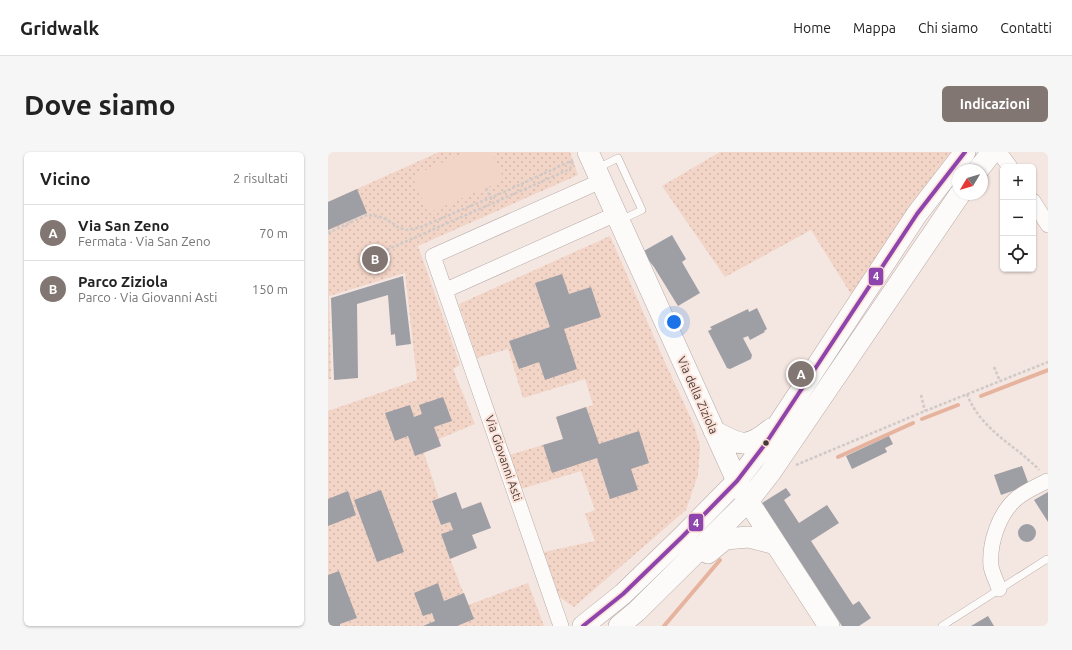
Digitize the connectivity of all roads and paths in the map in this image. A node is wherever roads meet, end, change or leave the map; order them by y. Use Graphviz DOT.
graph roads {
  1 [pos="965,152"];
  2 [pos="992,152"];
  3 [pos="999,152"];
  4 [pos="589,163"];
  5 [pos="983,164"];
  6 [pos="1008,164"];
  7 [pos="486,188"];
  8 [pos="490,198"];
  9 [pos="956,200"];
  10 [pos="493,203"];
  11 [pos="1036,206"];
  12 [pos="617,217"];
  13 [pos="1048,225"];
  14 [pos="328,233"];
  15 [pos="373,256"];
  16 [pos="446,290"];
  17 [pos="1048,362"];
  18 [pos="994,366"];
  19 [pos="1000,381"];
  20 [pos="967,394"];
  21 [pos="921,395"];
  22 [pos="925,411"];
  23 [pos="780,422"];
  24 [pos="714,431"];
  25 [pos="770,473"];
  26 [pos="737,481"];
  27 [pos="1047,481"];
  28 [pos="748,501"];
  29 [pos="776,544"];
  30 [pos="1048,560"];
  31 [pos="660,588"];
  32 [pos="999,589"];
  33 [pos="561,626"];
  34 [pos="583,626"];
  35 [pos="619,626"];
  36 [pos="829,626"];
  37 [pos="942,626"];
  1 -- 23 [label="street"];
  2 -- 5 [label="street"];
  3 -- 6 [label="street"];
  4 -- 8 [label="path"];
  4 -- 10 [label="path"];
  4 -- 12 [label="street, Via della Ziziola"];
  4 -- 12 [label="lane"];
  4 -- 16 [label="street, Via Giovanni Asti"];
  7 -- 8 [label="path"];
  8 -- 10 [label="path"];
  8 -- 14 [label="path"];
  9 -- 25 [label="street"];
  10 -- 15 [label="path"];
  11 -- 13 [label="street"];
  12 -- 16 [label="street"];
  12 -- 24 [label="street, Via della Ziziola"];
  16 -- 33 [label="street, Via Giovanni Asti"];
  17 -- 19 [label="path"];
  18 -- 19 [label="path"];
  19 -- 20 [label="path"];
  20 -- 22 [label="path"];
  20 -- 27 [label="path"];
  21 -- 22 [label="path"];
  22 -- 25 [label="path"];
  23 -- 24 [label="street"];
  23 -- 26 [label="street"];
  24 -- 26 [label="street, Via della Ziziola"];
  25 -- 28 [label="street"];
  26 -- 28 [label="street, Via della Ziziola"];
  26 -- 34 [label="street"];
  27 -- 32 [label="street"];
  28 -- 29 [label="street, Via della Ziziola"];
  28 -- 31 [label="street"];
  29 -- 31 [label="street"];
  29 -- 36 [label="street, Via della Ziziola"];
  30 -- 32 [label="lane"];
  31 -- 35 [label="street"];
  32 -- 37 [label="lane"];
}
